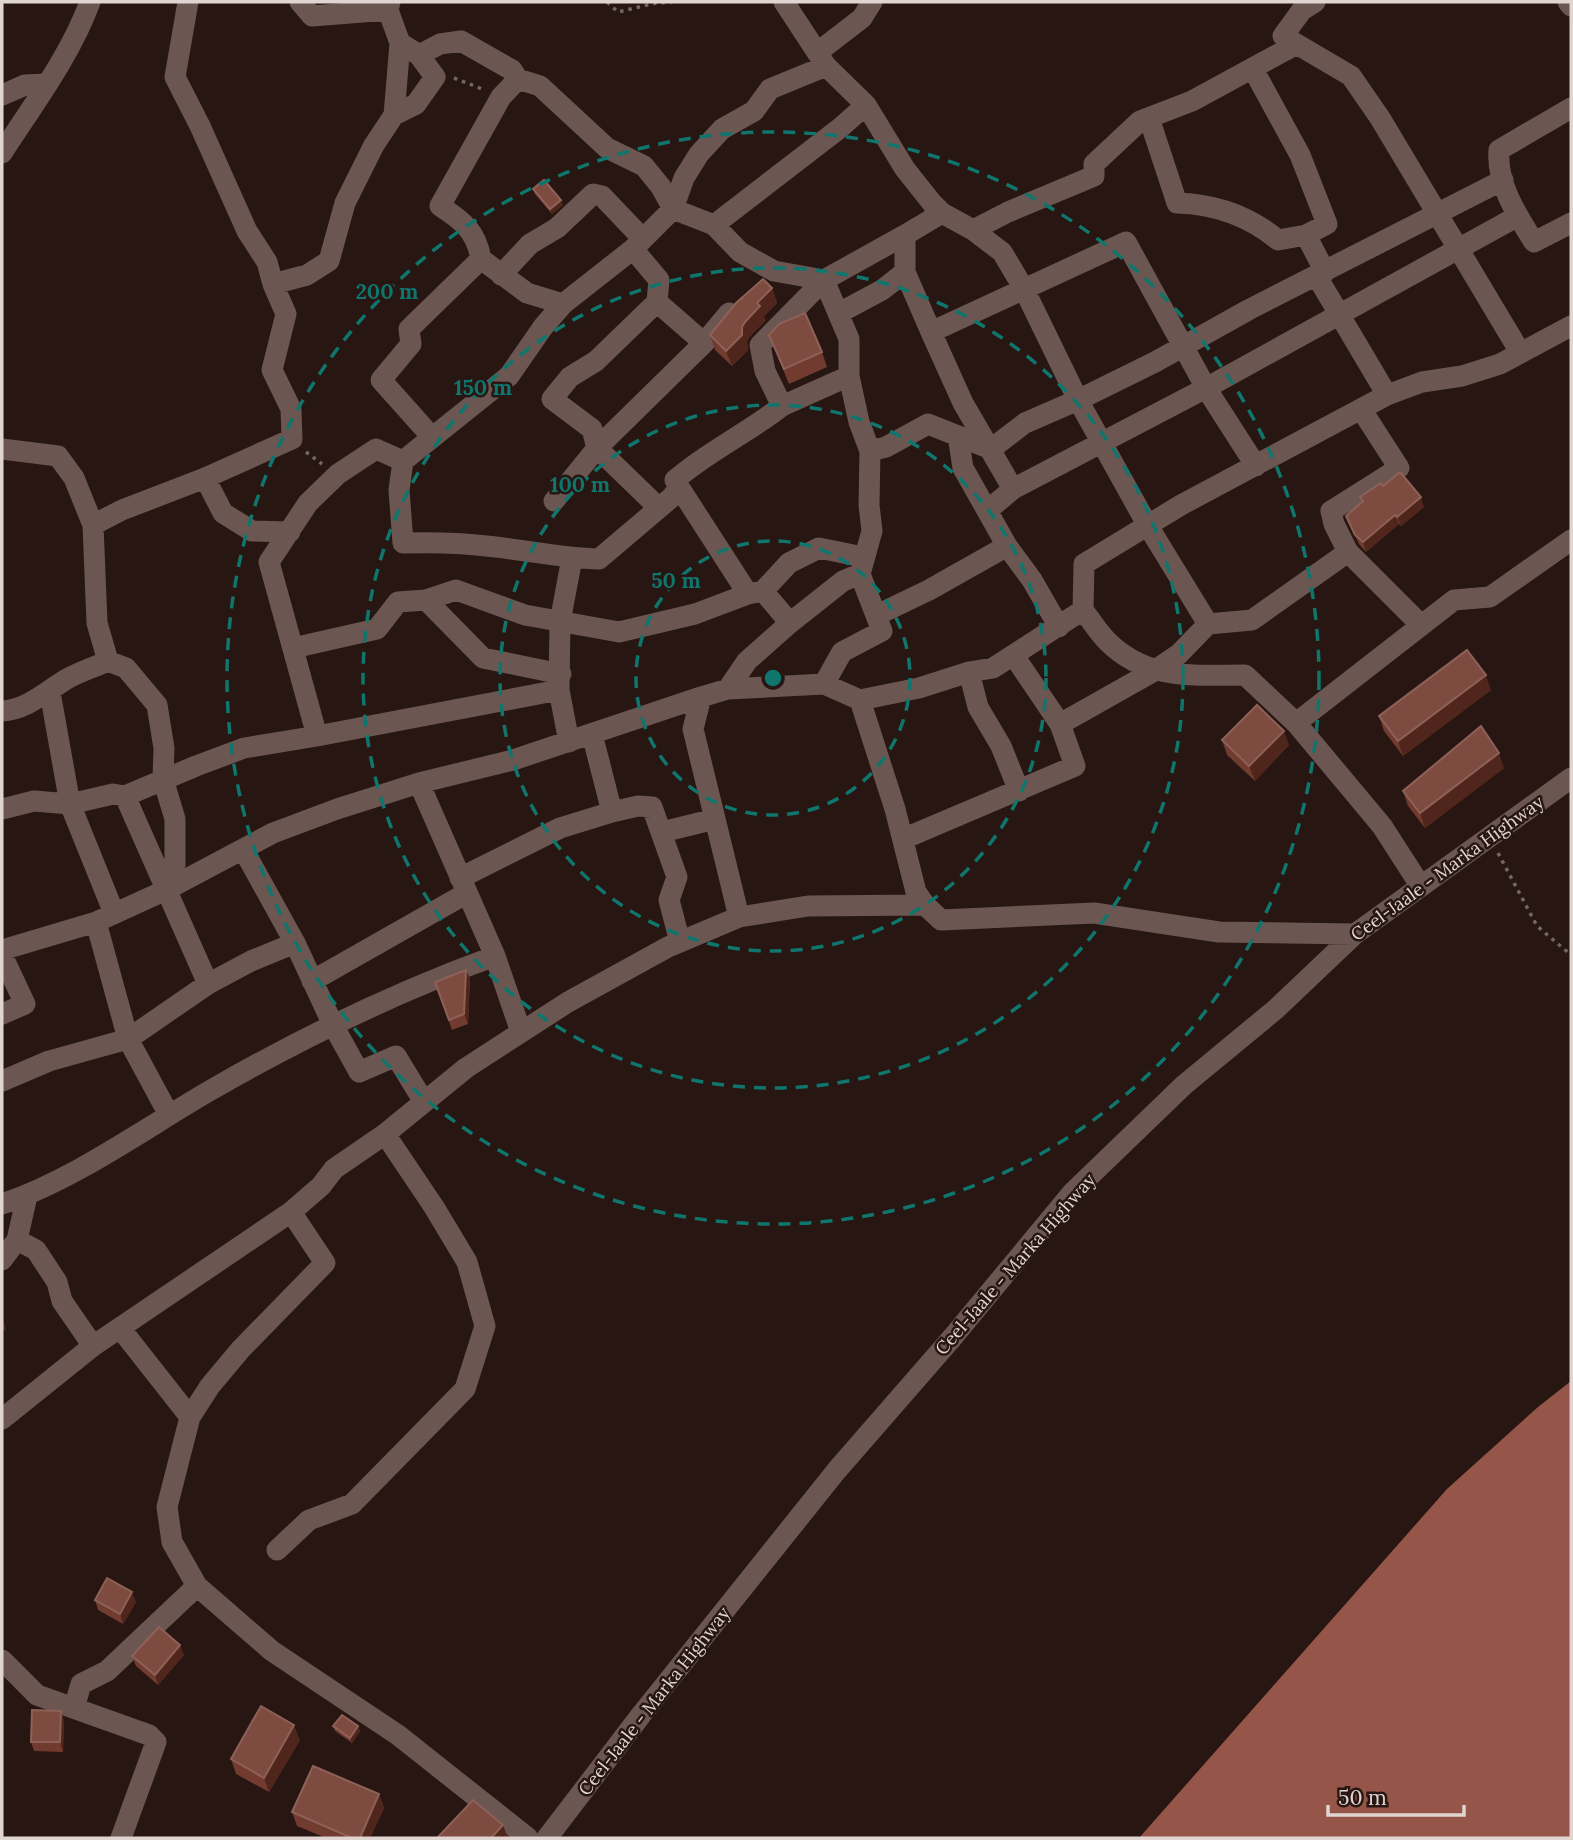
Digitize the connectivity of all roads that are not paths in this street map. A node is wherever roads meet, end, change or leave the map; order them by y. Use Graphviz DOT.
graph roads {
  1 [pos="90,2"];
  2 [pos="300,2"];
  3 [pos="784,2"];
  4 [pos="872,2"];
  5 [pos="1315,2"];
  6 [pos="190,3"];
  7 [pos="389,6"];
  8 [pos="400,43"];
  9 [pos="1297,44"];
  10 [pos="419,55"];
  11 [pos="822,59"];
  12 [pos="1253,69"];
  13 [pos="517,79"];
  14 [pos="46,84"];
  15 [pos="2,95"];
  16 [pos="866,105"];
  17 [pos="1571,108"];
  18 [pos="394,115"];
  19 [pos="1149,118"];
  20 [pos="2,153"];
  21 [pos="1503,180"];
  22 [pos="673,209"];
  23 [pos="942,213"];
  24 [pos="1438,213"];
  25 [pos="1518,216"];
  26 [pos="1571,223"];
  27 [pos="714,225"];
  28 [pos="973,230"];
  29 [pos="905,235"];
  30 [pos="1306,236"];
  31 [pos="638,244"];
  32 [pos="1458,248"];
  33 [pos="481,259"];
  34 [pos="774,271"];
  35 [pos="905,272"];
  36 [pos="1321,273"];
  37 [pos="501,275"];
  38 [pos="824,281"];
  39 [pos="272,284"];
  40 [pos="757,286"];
  41 [pos="1024,289"];
  42 [pos="657,302"];
  43 [pos="740,302"];
  44 [pos="563,304"];
  45 [pos="839,313"];
  46 [pos="1339,314"];
  47 [pos="1571,326"];
  48 [pos="931,332"];
  49 [pos="704,343"];
  50 [pos="1183,347"];
  51 [pos="1520,352"];
  52 [pos="849,376"];
  53 [pos="1206,388"];
  54 [pos="1387,395"];
  55 [pos="1078,400"];
  56 [pos="782,406"];
  57 [pos="1361,409"];
  58 [pos="432,436"];
  59 [pos="958,436"];
  60 [pos="1102,444"];
  61 [pos="597,447"];
  62 [pos="2,449"];
  63 [pos="990,449"];
  64 [pos="870,452"];
  65 [pos="403,461"];
  66 [pos="1256,466"];
  67 [pos="205,478"];
  68 [pos="679,487"];
  69 [pos="1013,489"];
  70 [pos="554,501"];
  71 [pos="659,508"];
  72 [pos="988,510"];
  73 [pos="93,526"];
  74 [pos="1148,526"];
  75 [pos="290,531"];
  76 [pos="1571,540"];
  77 [pos="1007,546"];
  78 [pos="1348,552"];
  79 [pos="572,558"];
  80 [pos="861,566"];
  81 [pos="756,592"];
  82 [pos="426,600"];
  83 [pos="1083,610"];
  84 [pos="877,615"];
  85 [pos="560,622"];
  86 [pos="790,623"];
  87 [pos="1208,624"];
  88 [pos="1421,625"];
  89 [pos="1059,627"];
  90 [pos="293,648"];
  91 [pos="1014,656"];
  92 [pos="108,662"];
  93 [pos="1154,671"];
  94 [pos="969,672"];
  95 [pos="560,682"];
  96 [pos="824,684"];
  97 [pos="729,689"];
  98 [pos="50,692"];
  99 [pos="701,697"];
  100 [pos="860,700"];
  101 [pos="2,711"];
  102 [pos="1296,723"];
  103 [pos="1060,724"];
  104 [pos="592,734"];
  105 [pos="317,736"];
  106 [pos="569,742"];
  107 [pos="1571,778"];
  108 [pos="163,779"];
  109 [pos="419,783"];
  110 [pos="1019,791"];
  111 [pos="125,796"];
  112 [pos="70,804"];
  113 [pos="2,809"];
  114 [pos="612,812"];
  115 [pos="715,819"];
  116 [pos="662,832"];
  117 [pos="903,839"];
  118 [pos="243,849"];
  119 [pos="1420,885"];
  120 [pos="463,886"];
  121 [pos="166,890"];
  122 [pos="925,905"];
  123 [pos="105,917"];
  124 [pos="739,917"];
  125 [pos="1355,934"];
  126 [pos="680,942"];
  127 [pos="295,943"];
  128 [pos="2,950"];
  129 [pos="2,955"];
  130 [pos="495,956"];
  131 [pos="312,981"];
  132 [pos="208,984"];
  133 [pos="2,1014"];
  134 [pos="333,1025"];
  135 [pos="521,1031"];
  136 [pos="128,1039"];
  137 [pos="2,1081"];
  138 [pos="424,1102"];
  139 [pos="169,1115"];
  140 [pos="385,1134"];
  141 [pos="27,1196"];
  142 [pos="2,1204"];
  143 [pos="291,1212"];
  144 [pos="17,1240"];
  145 [pos="2,1260"];
  146 [pos="120,1328"];
  147 [pos="93,1346"];
  148 [pos="4,1414"];
  149 [pos="190,1417"];
  150 [pos="277,1550"];
  151 [pos="197,1586"];
  152 [pos="2,1660"];
  153 [pos="74,1708"];
  154 [pos="121,1838"];
  155 [pos="528,1838"];
  156 [pos="547,1838"];
  1 -- 14 [label="street"];
  2 -- 7 [label="street"];
  3 -- 11 [label="street"];
  4 -- 11 [label="street"];
  5 -- 9 [label="street"];
  6 -- 39 [label="street"];
  7 -- 8 [label="street"];
  8 -- 10 [label="street"];
  8 -- 18 [label="street"];
  9 -- 12 [label="street"];
  9 -- 24 [label="street"];
  10 -- 13 [label="street"];
  10 -- 18 [label="street"];
  11 -- 16 [label="street"];
  11 -- 22 [label="street"];
  12 -- 19 [label="street"];
  12 -- 30 [label="street"];
  13 -- 22 [label="street"];
  13 -- 33 [label="street"];
  14 -- 15 [label="street"];
  14 -- 20 [label="street"];
  16 -- 23 [label="street"];
  16 -- 27 [label="street"];
  17 -- 21 [label="street"];
  18 -- 39 [label="street"];
  19 -- 28 [label="street"];
  19 -- 30 [label="street"];
  21 -- 24 [label="street"];
  21 -- 25 [label="street"];
  22 -- 27 [label="street"];
  22 -- 31 [label="street"];
  23 -- 28 [label="street"];
  23 -- 29 [label="street"];
  24 -- 32 [label="street"];
  24 -- 36 [label="street"];
  25 -- 26 [label="street"];
  25 -- 32 [label="street"];
  27 -- 34 [label="street"];
  28 -- 41 [label="street"];
  29 -- 35 [label="street"];
  29 -- 38 [label="street"];
  30 -- 36 [label="street"];
  31 -- 37 [label="street"];
  31 -- 42 [label="street"];
  31 -- 44 [label="street"];
  32 -- 46 [label="street"];
  32 -- 51 [label="street"];
  33 -- 37 [label="street"];
  33 -- 58 [label="street"];
  34 -- 38 [label="street"];
  34 -- 40 [label="street"];
  35 -- 45 [label="street"];
  35 -- 48 [label="street"];
  36 -- 46 [label="street"];
  36 -- 50 [label="street"];
  37 -- 44 [label="street"];
  38 -- 45 [label="street"];
  38 -- 56 [label="street"];
  39 -- 67 [label="street"];
  41 -- 48 [label="street"];
  41 -- 50 [label="street"];
  41 -- 55 [label="street"];
  42 -- 49 [label="street"];
  42 -- 61 [label="street"];
  43 -- 49 [label="street"];
  44 -- 58 [label="street"];
  45 -- 52 [label="street"];
  46 -- 53 [label="street"];
  46 -- 54 [label="street"];
  47 -- 51 [label="street"];
  48 -- 63 [label="street"];
  49 -- 61 [label="street"];
  50 -- 53 [label="street"];
  50 -- 55 [label="street"];
  51 -- 54 [label="street"];
  52 -- 56 [label="street"];
  52 -- 64 [label="street"];
  53 -- 60 [label="street"];
  53 -- 66 [label="street"];
  54 -- 57 [label="street"];
  55 -- 60 [label="street"];
  55 -- 63 [label="street"];
  56 -- 68 [label="street"];
  57 -- 66 [label="street"];
  57 -- 78 [label="street"];
  58 -- 65 [label="street"];
  59 -- 63 [label="street"];
  59 -- 64 [label="street"];
  59 -- 72 [label="street"];
  60 -- 69 [label="street"];
  60 -- 74 [label="street"];
  61 -- 70 [label="street"];
  61 -- 71 [label="street"];
  62 -- 73 [label="street"];
  63 -- 69 [label="street"];
  64 -- 80 [label="street"];
  65 -- 75 [label="street"];
  65 -- 79 [label="street"];
  66 -- 74 [label="street"];
  67 -- 73 [label="street"];
  67 -- 75 [label="street"];
  68 -- 71 [label="street"];
  68 -- 81 [label="street"];
  69 -- 72 [label="street"];
  71 -- 79 [label="street"];
  72 -- 77 [label="street"];
  73 -- 92 [label="street"];
  74 -- 83 [label="street"];
  74 -- 87 [label="street"];
  75 -- 90 [label="street"];
  76 -- 88 [label="street"];
  77 -- 84 [label="street"];
  77 -- 89 [label="street"];
  78 -- 87 [label="street"];
  78 -- 88 [label="street"];
  79 -- 85 [label="street"];
  80 -- 81 [label="street"];
  80 -- 84 [label="street"];
  80 -- 86 [label="street"];
  81 -- 85 [label="street"];
  81 -- 86 [label="street"];
  82 -- 85 [label="street"];
  82 -- 90 [label="street"];
  82 -- 95 [label="street"];
  83 -- 89 [label="street"];
  83 -- 93 [label="street"];
  84 -- 96 [label="street"];
  85 -- 95 [label="street"];
  86 -- 97 [label="street"];
  87 -- 93 [label="street"];
  88 -- 102 [label="street"];
  89 -- 91 [label="street"];
  90 -- 105 [label="street"];
  91 -- 94 [label="street"];
  91 -- 103 [label="street"];
  92 -- 98 [label="street"];
  92 -- 108 [label="street"];
  93 -- 102 [label="street"];
  93 -- 103 [label="street"];
  94 -- 100 [label="street"];
  94 -- 110 [label="street"];
  95 -- 105 [label="street"];
  95 -- 106 [label="street"];
  96 -- 97 [label="street"];
  96 -- 100 [label="street"];
  97 -- 99 [label="street"];
  98 -- 101 [label="street"];
  98 -- 112 [label="street"];
  99 -- 104 [label="street"];
  99 -- 115 [label="street"];
  100 -- 117 [label="street"];
  102 -- 119 [label="street"];
  103 -- 110 [label="street"];
  104 -- 106 [label="street"];
  104 -- 114 [label="street"];
  105 -- 108 [label="street"];
  106 -- 109 [label="street"];
  107 -- 119 [label="street, Ceel-Jaale - Marka Highway"];
  108 -- 111 [label="street"];
  108 -- 121 [label="street"];
  109 -- 118 [label="street"];
  109 -- 120 [label="street"];
  110 -- 117 [label="street"];
  111 -- 112 [label="street"];
  111 -- 121 [label="street"];
  112 -- 113 [label="street"];
  112 -- 123 [label="street"];
  114 -- 116 [label="street"];
  114 -- 120 [label="street"];
  115 -- 116 [label="street"];
  115 -- 124 [label="street"];
  116 -- 126 [label="street"];
  117 -- 122 [label="street"];
  118 -- 121 [label="street"];
  118 -- 127 [label="street"];
  119 -- 125 [label="street, Ceel-Jaale - Marka Highway"];
  120 -- 130 [label="street"];
  120 -- 131 [label="street"];
  121 -- 123 [label="street"];
  121 -- 132 [label="street"];
  122 -- 124 [label="street"];
  122 -- 125 [label="street"];
  123 -- 128 [label="street"];
  123 -- 136 [label="street"];
  124 -- 126 [label="street"];
  125 -- 156 [label="street, Ceel-Jaale - Marka Highway"];
  126 -- 135 [label="street"];
  127 -- 131 [label="street"];
  127 -- 132 [label="street"];
  129 -- 133 [label="street"];
  130 -- 134 [label="street"];
  130 -- 135 [label="street"];
  131 -- 134 [label="street"];
  132 -- 136 [label="street"];
  134 -- 138 [label="street"];
  134 -- 139 [label="street"];
  135 -- 138 [label="street"];
  136 -- 137 [label="street"];
  136 -- 139 [label="street"];
  138 -- 140 [label="street"];
  139 -- 141 [label="street"];
  140 -- 143 [label="street"];
  140 -- 150 [label="street"];
  141 -- 142 [label="street"];
  141 -- 144 [label="street"];
  143 -- 146 [label="street"];
  143 -- 149 [label="street"];
  144 -- 145 [label="street"];
  144 -- 147 [label="street"];
  146 -- 147 [label="street"];
  146 -- 149 [label="street"];
  147 -- 148 [label="street"];
  149 -- 151 [label="street"];
  151 -- 153 [label="street"];
  151 -- 155 [label="street"];
  152 -- 153 [label="street"];
  153 -- 154 [label="street"];
}
